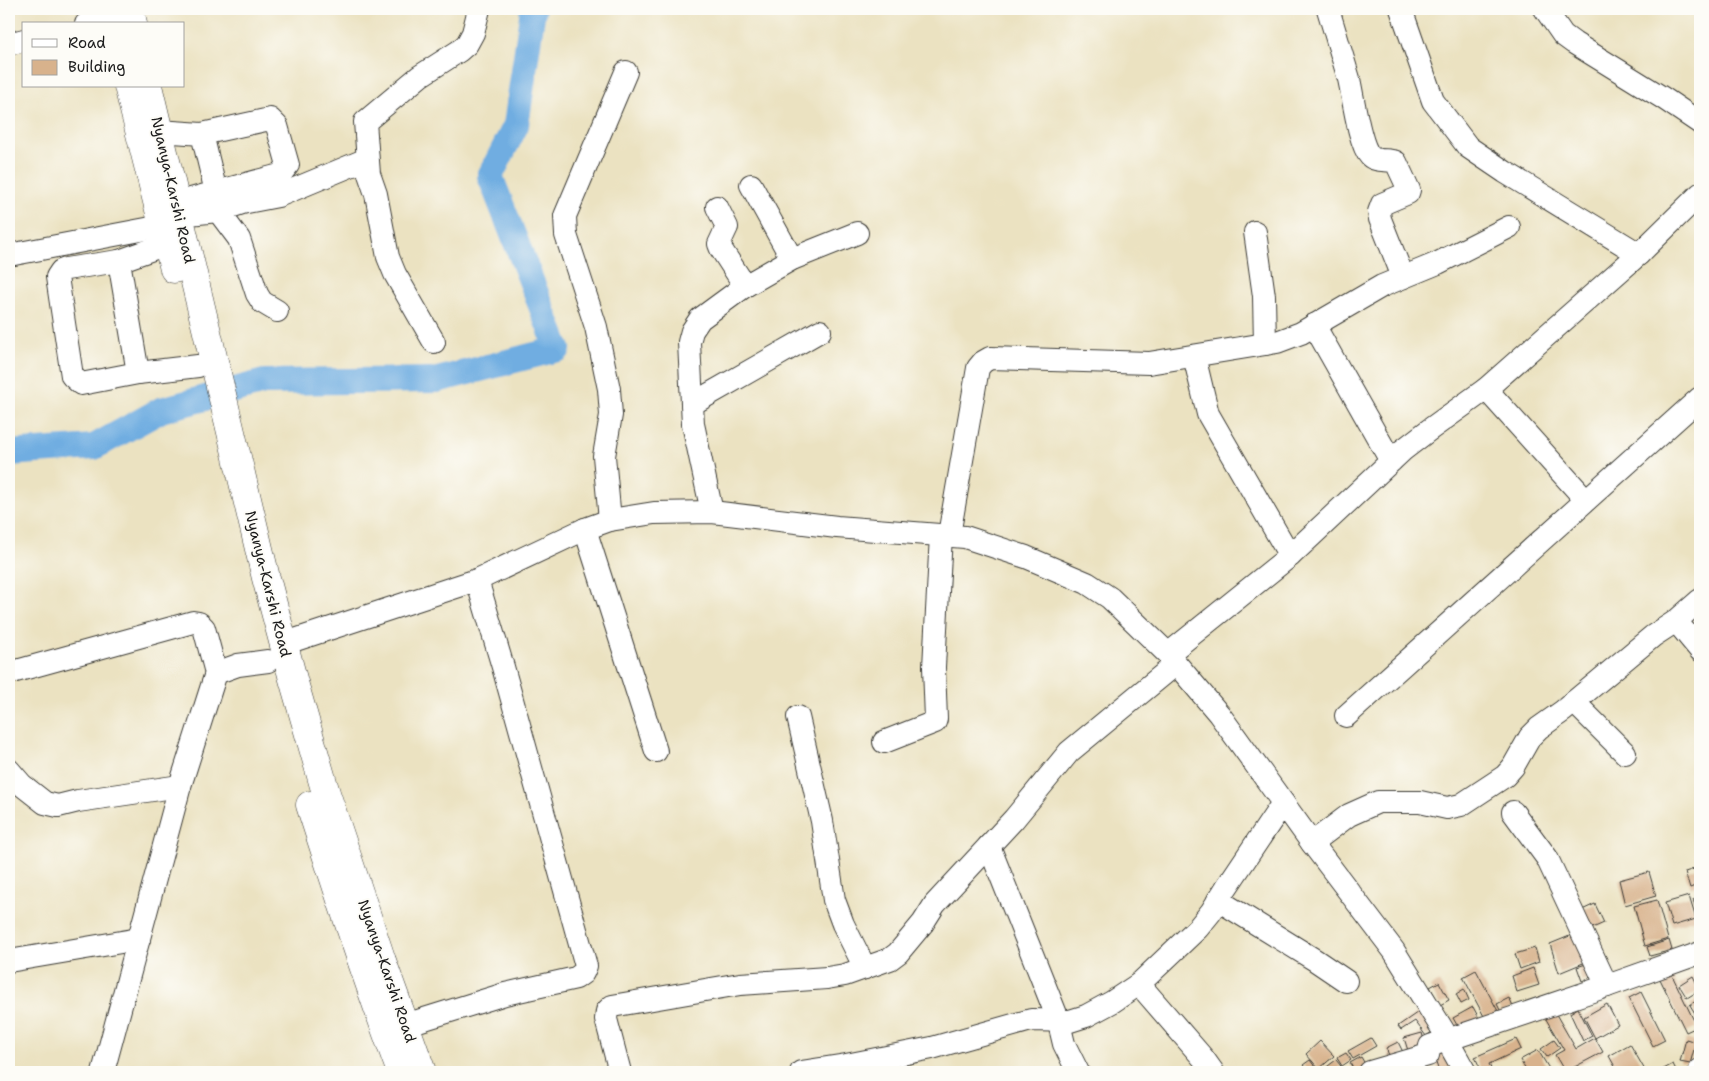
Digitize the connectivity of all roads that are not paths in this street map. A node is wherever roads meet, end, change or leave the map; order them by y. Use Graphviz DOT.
graph roads {
  1 [pos="479,9"];
  2 [pos="1328,9"];
  3 [pos="1401,9"];
  4 [pos="1545,9"];
  5 [pos="22,41"];
  6 [pos="9,44"];
  7 [pos="626,72"];
  8 [pos="129,88"];
  9 [pos="148,88"];
  10 [pos="1700,123"];
  11 [pos="159,131"];
  12 [pos="202,134"];
  13 [pos="367,159"];
  14 [pos="751,185"];
  15 [pos="1700,194"];
  16 [pos="217,202"];
  17 [pos="717,206"];
  18 [pos="171,222"];
  19 [pos="1509,227"];
  20 [pos="1255,232"];
  21 [pos="857,233"];
  22 [pos="1640,254"];
  23 [pos="9,255"];
  24 [pos="792,259"];
  25 [pos="119,261"];
  26 [pos="1403,277"];
  27 [pos="745,286"];
  28 [pos="277,311"];
  29 [pos="1314,325"];
  30 [pos="820,331"];
  31 [pos="434,342"];
  32 [pos="1265,344"];
  33 [pos="1194,356"];
  34 [pos="198,366"];
  35 [pos="138,373"];
  36 [pos="1486,390"];
  37 [pos="1700,398"];
  38 [pos="692,404"];
  39 [pos="1391,462"];
  40 [pos="1586,500"];
  41 [pos="712,512"];
  42 [pos="610,520"];
  43 [pos="585,529"];
  44 [pos="945,535"];
  45 [pos="1290,556"];
  46 [pos="477,580"];
  47 [pos="1700,600"];
  48 [pos="1676,621"];
  49 [pos="1700,650"];
  50 [pos="276,652"];
  51 [pos="1172,659"];
  52 [pos="9,673"];
  53 [pos="216,673"];
  54 [pos="1574,702"];
  55 [pos="1346,716"];
  56 [pos="798,717"];
  57 [pos="884,742"];
  58 [pos="656,750"];
  59 [pos="1625,753"];
  60 [pos="9,770"];
  61 [pos="180,786"];
  62 [pos="1284,803"];
  63 [pos="1513,812"];
  64 [pos="1312,843"];
  65 [pos="989,846"];
  66 [pos="1218,900"];
  67 [pos="139,940"];
  68 [pos="1700,953"];
  69 [pos="9,961"];
  70 [pos="865,968"];
  71 [pos="1346,981"];
  72 [pos="1140,984"];
  73 [pos="1607,986"];
  74 [pos="1058,1019"];
  75 [pos="405,1025"];
  76 [pos="1447,1040"];
  77 [pos="104,1072"];
  78 [pos="401,1072"];
  79 [pos="422,1072"];
  80 [pos="620,1072"];
  81 [pos="800,1072"];
  82 [pos="1078,1072"];
  83 [pos="1213,1072"];
  84 [pos="1370,1072"];
  85 [pos="1465,1072"];
  1 -- 13 [label="street"];
  2 -- 26 [label="street"];
  3 -- 22 [label="street"];
  4 -- 10 [label="street"];
  5 -- 6 [label="street"];
  7 -- 42 [label="street"];
  8 -- 18 [label="main road, Nyanya-Karshi Road"];
  9 -- 11 [label="main road, Nyanya-Karshi Road"];
  11 -- 12 [label="street"];
  11 -- 18 [label="main road, Nyanya-Karshi Road"];
  12 -- 16 [label="street"];
  12 -- 16 [label="street"];
  13 -- 16 [label="street"];
  13 -- 31 [label="street"];
  14 -- 24 [label="street"];
  15 -- 22 [label="street"];
  16 -- 18 [label="street"];
  16 -- 28 [label="street"];
  17 -- 27 [label="street"];
  18 -- 23 [label="street"];
  18 -- 25 [label="street"];
  18 -- 34 [label="main road, Nyanya-Karshi Road"];
  18 -- 50 [label="main road, Nyanya-Karshi Road"];
  19 -- 26 [label="street"];
  20 -- 32 [label="street"];
  21 -- 24 [label="street"];
  22 -- 36 [label="street"];
  24 -- 27 [label="street"];
  25 -- 35 [label="street"];
  25 -- 35 [label="street"];
  26 -- 29 [label="street"];
  27 -- 38 [label="street"];
  29 -- 32 [label="street"];
  29 -- 39 [label="street"];
  30 -- 38 [label="street"];
  32 -- 33 [label="street"];
  33 -- 44 [label="street"];
  33 -- 45 [label="street"];
  34 -- 35 [label="street"];
  34 -- 50 [label="main road, Nyanya-Karshi Road"];
  36 -- 39 [label="street"];
  36 -- 40 [label="street"];
  37 -- 40 [label="street"];
  38 -- 41 [label="street"];
  39 -- 45 [label="street"];
  40 -- 55 [label="street"];
  41 -- 42 [label="street"];
  41 -- 44 [label="street"];
  42 -- 43 [label="street"];
  43 -- 46 [label="street"];
  43 -- 58 [label="street"];
  44 -- 51 [label="street"];
  44 -- 57 [label="street"];
  45 -- 51 [label="street"];
  46 -- 50 [label="street"];
  46 -- 75 [label="street"];
  47 -- 48 [label="street"];
  48 -- 49 [label="street"];
  48 -- 54 [label="street"];
  50 -- 53 [label="street"];
  50 -- 75 [label="main road, Nyanya-Karshi Road"];
  50 -- 78 [label="main road, Nyanya-Karshi Road"];
  51 -- 62 [label="street"];
  51 -- 65 [label="street"];
  52 -- 53 [label="street"];
  53 -- 61 [label="street"];
  54 -- 59 [label="street"];
  54 -- 64 [label="street"];
  56 -- 70 [label="street"];
  60 -- 61 [label="street"];
  61 -- 67 [label="street"];
  62 -- 64 [label="street"];
  62 -- 66 [label="street"];
  63 -- 73 [label="street"];
  64 -- 76 [label="street"];
  65 -- 70 [label="street"];
  65 -- 74 [label="street"];
  66 -- 71 [label="street"];
  66 -- 72 [label="street"];
  67 -- 69 [label="street"];
  67 -- 77 [label="street"];
  68 -- 73 [label="street"];
  70 -- 80 [label="street"];
  72 -- 74 [label="street"];
  72 -- 83 [label="street"];
  73 -- 76 [label="street"];
  74 -- 81 [label="street"];
  74 -- 82 [label="street"];
  75 -- 79 [label="main road, Nyanya-Karshi Road"];
  76 -- 84 [label="street"];
  76 -- 85 [label="street"];
}
